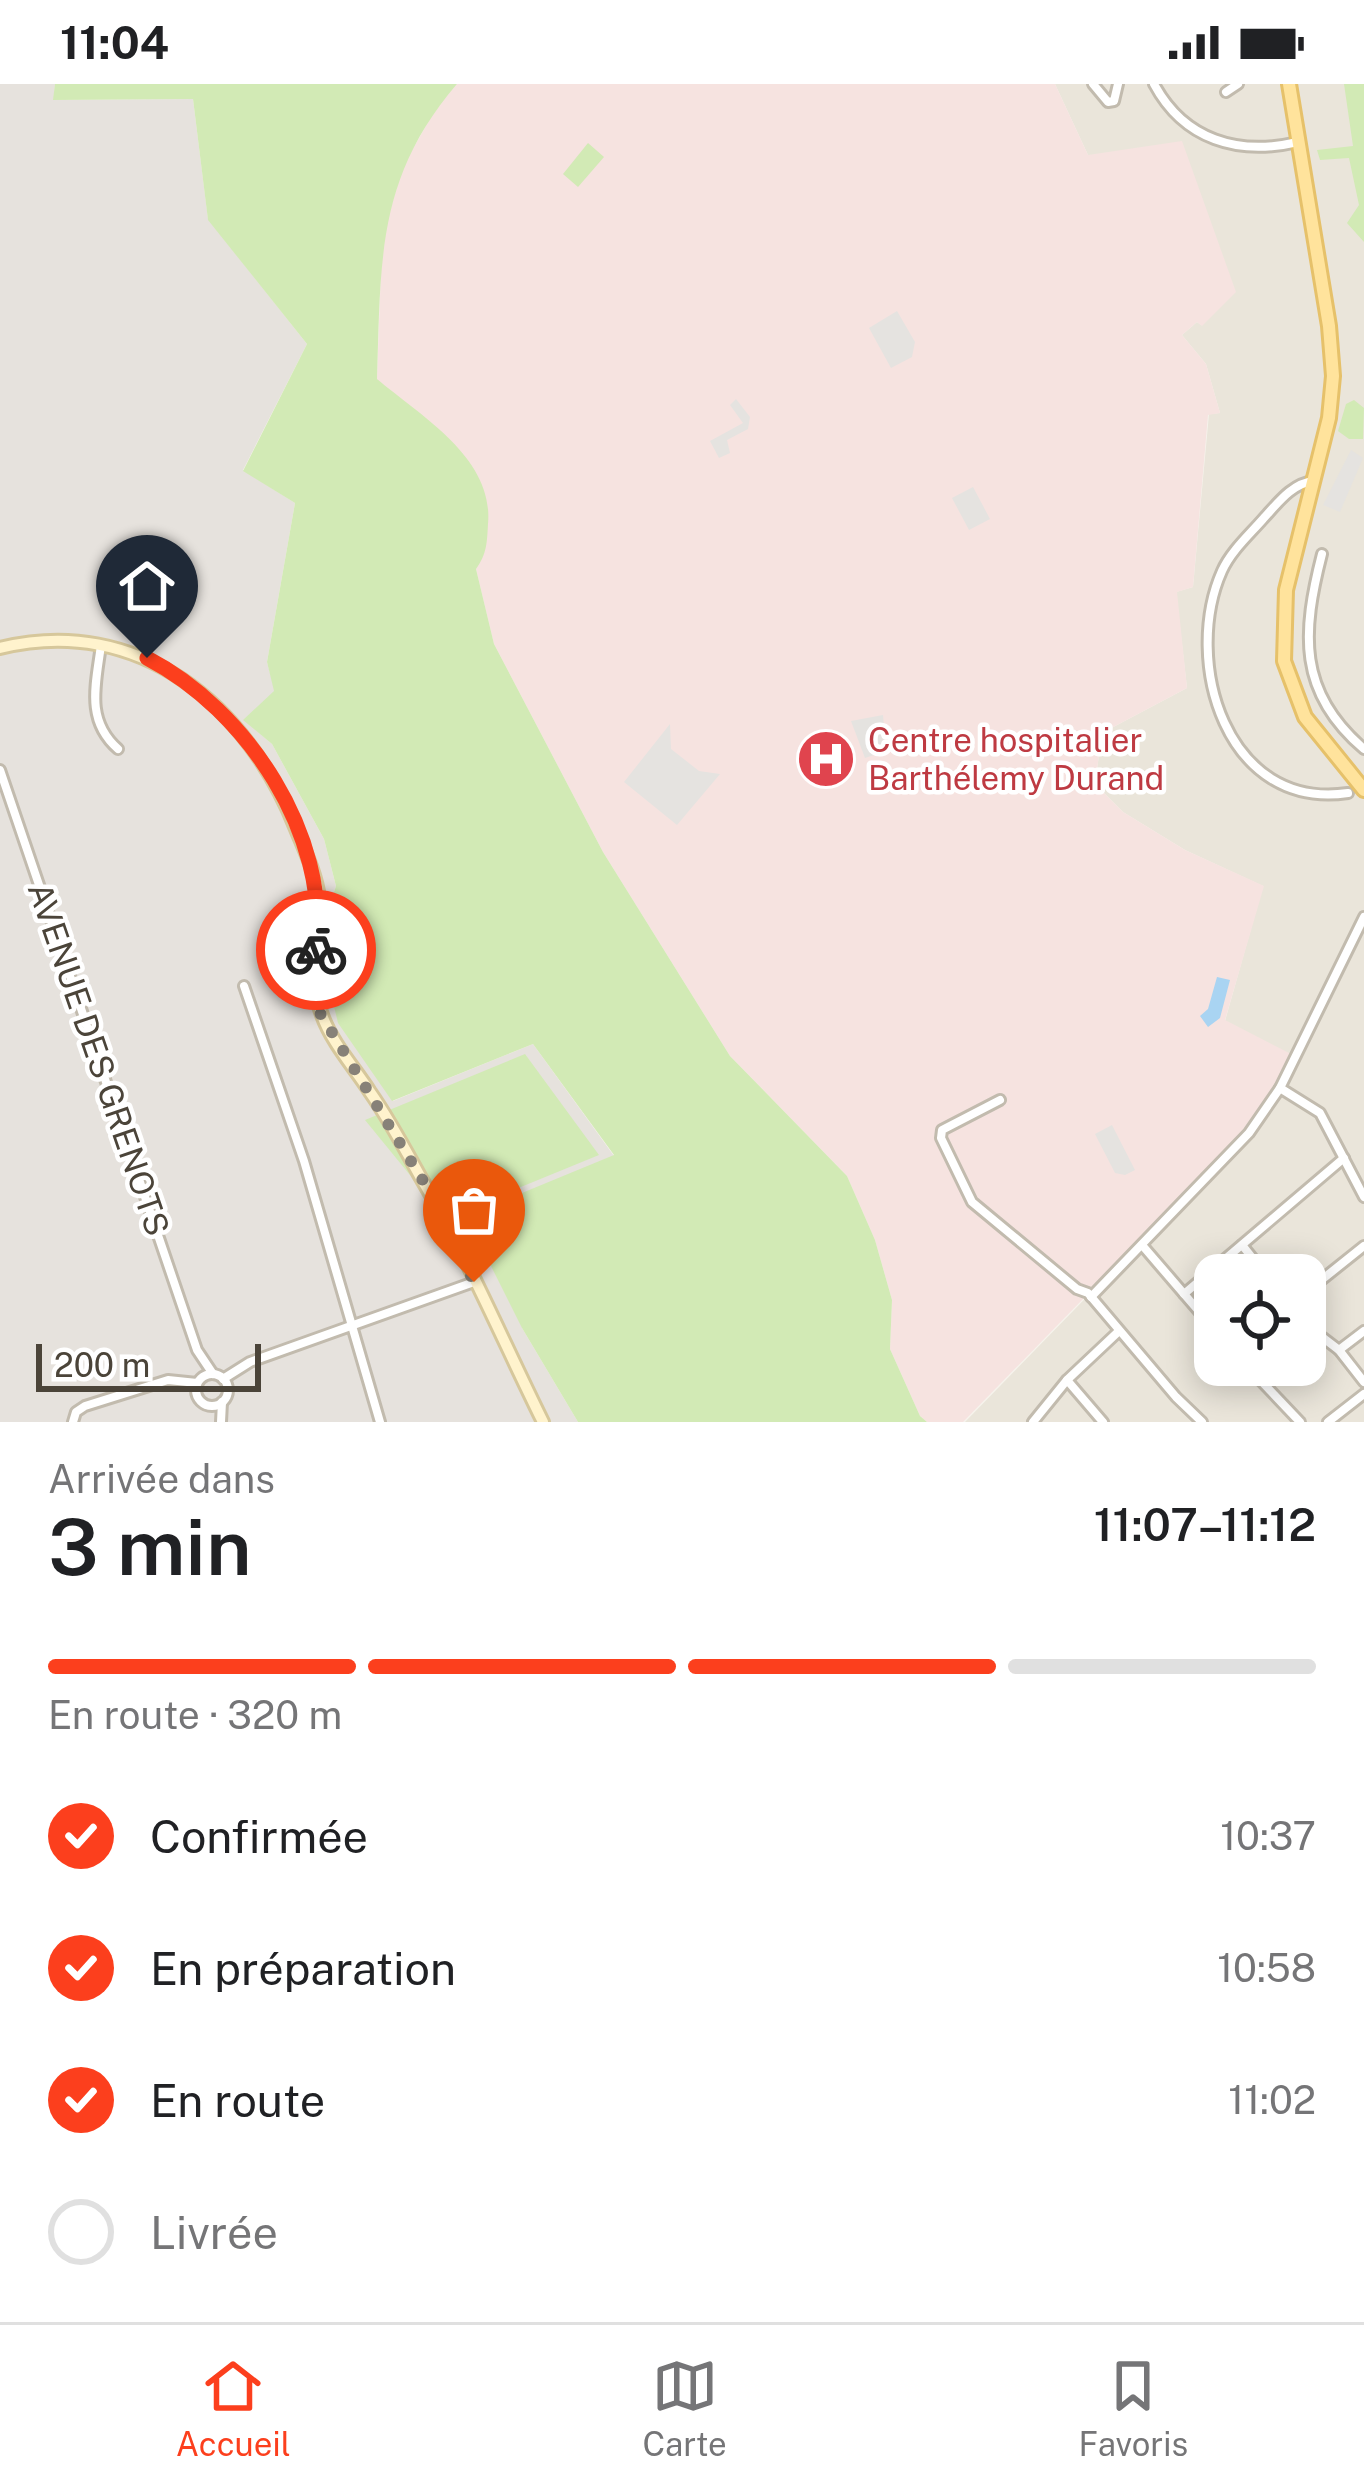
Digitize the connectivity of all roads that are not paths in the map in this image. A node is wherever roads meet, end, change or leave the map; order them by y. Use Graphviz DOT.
graph roads {
  1 [pos="1093,84"];
  2 [pos="1118,84"];
  3 [pos="1154,84"];
  4 [pos="1238,84"];
  5 [pos="1288,84"];
  6 [pos="1226,92"];
  7 [pos="1298,142"];
  8 [pos="1314,481"];
  9 [pos="1322,554"];
  10 [pos="101,645"];
  11 [pos="0,648"];
  12 [pos="118,749"];
  13 [pos="1364,749"];
  14 [pos="0,770"];
  15 [pos="1364,790"];
  16 [pos="1348,793"];
  17 [pos="1364,917"];
  18 [pos="244,986"];
  19 [pos="1280,1088"];
  20 [pos="1000,1100"];
  21 [pos="1344,1158"];
  22 [pos="1364,1197"];
  23 [pos="1142,1244"];
  24 [pos="1242,1245"];
  25 [pos="1364,1246"];
  26 [pos="1249,1254"];
  27 [pos="1326,1276"];
  28 [pos="474,1282"];
  29 [pos="1184,1294"];
  30 [pos="1091,1297"];
  31 [pos="1194,1306"];
  32 [pos="353,1326"];
  33 [pos="1119,1331"];
  34 [pos="1364,1331"];
  35 [pos="1326,1340"];
  36 [pos="196,1349"];
  37 [pos="1339,1350"];
  38 [pos="213,1374"];
  39 [pos="223,1379"];
  40 [pos="1067,1380"];
  41 [pos="198,1381"];
  42 [pos="1364,1382"];
  43 [pos="182,1383"];
  44 [pos="1266,1386"];
  45 [pos="1364,1394"];
  46 [pos="196,1396"];
  47 [pos="222,1402"];
  48 [pos="208,1406"];
  49 [pos="73,1422"];
  50 [pos="220,1422"];
  51 [pos="380,1422"];
  52 [pos="543,1422"];
  53 [pos="1034,1422"];
  54 [pos="1103,1422"];
  55 [pos="1202,1422"];
  56 [pos="1300,1422"];
  57 [pos="1328,1422"];
  1 -- 2 [label="street"];
  3 -- 7 [label="street"];
  4 -- 6 [label="street"];
  5 -- 7 [label="main road"];
  7 -- 8 [label="main road"];
  8 -- 15 [label="main road"];
  8 -- 16 [label="street"];
  9 -- 13 [label="street"];
  10 -- 11 [label="main road"];
  10 -- 12 [label="street"];
  10 -- 28 [label="main road"];
  14 -- 36 [label="street, AVENUE DES GRENOTS"];
  17 -- 19 [label="street"];
  18 -- 32 [label="street"];
  19 -- 21 [label="street"];
  19 -- 23 [label="street"];
  20 -- 30 [label="street"];
  21 -- 22 [label="street"];
  21 -- 24 [label="street"];
  23 -- 29 [label="street"];
  23 -- 30 [label="street"];
  24 -- 26 [label="street"];
  24 -- 29 [label="street"];
  25 -- 27 [label="street"];
  28 -- 32 [label="street"];
  28 -- 52 [label="main road"];
  29 -- 31 [label="street"];
  30 -- 33 [label="street"];
  32 -- 39 [label="street"];
  32 -- 51 [label="street"];
  33 -- 40 [label="street"];
  33 -- 55 [label="street"];
  34 -- 37 [label="street"];
  35 -- 37 [label="street"];
  36 -- 38 [label="street, AVENUE DES GRENOTS"];
  36 -- 41 [label="street, AVENUE DES GRENOTS"];
  37 -- 42 [label="street"];
  38 -- 39 [label="street"];
  38 -- 41 [label="street"];
  39 -- 47 [label="street"];
  40 -- 53 [label="street"];
  40 -- 54 [label="street"];
  41 -- 43 [label="street"];
  41 -- 46 [label="street"];
  43 -- 46 [label="street"];
  43 -- 49 [label="street"];
  44 -- 56 [label="street"];
  45 -- 57 [label="street"];
  46 -- 48 [label="street"];
  47 -- 48 [label="street"];
  47 -- 50 [label="street"];
  48 -- 50 [label="street"];
}
